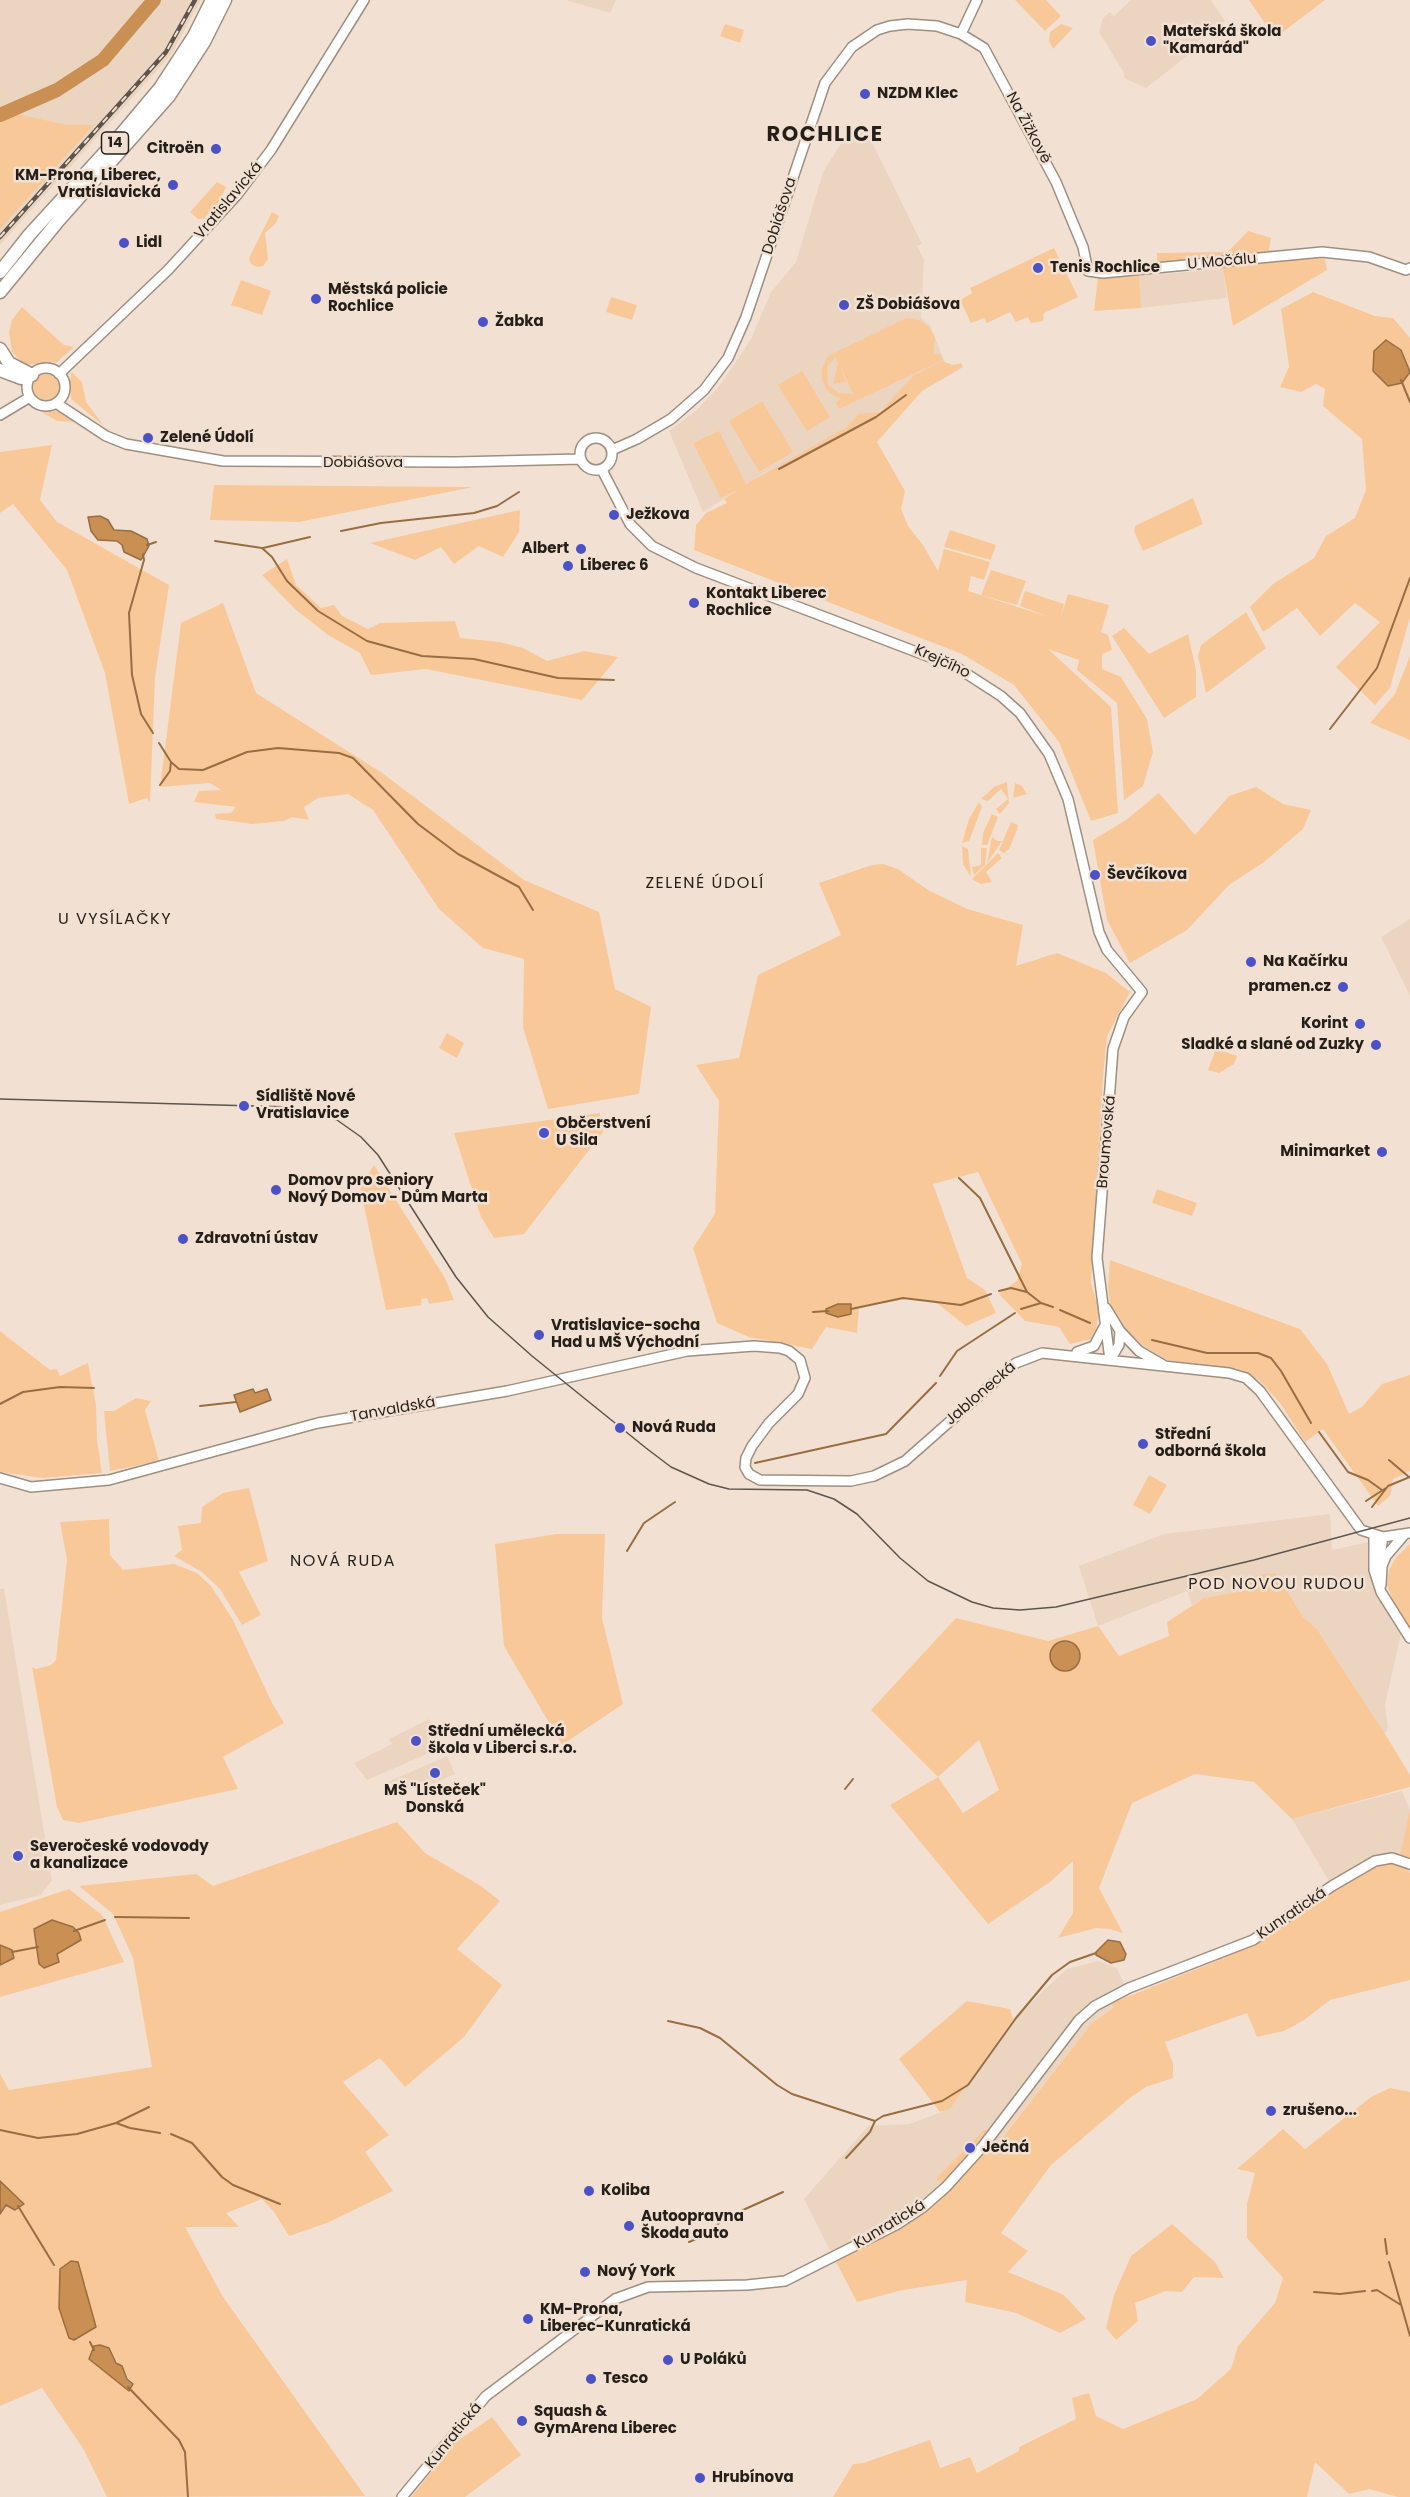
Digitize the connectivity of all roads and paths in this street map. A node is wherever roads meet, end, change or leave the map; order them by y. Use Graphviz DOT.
graph roads {
  1 [pos="212,0"];
  2 [pos="225,0"];
  3 [pos="364,0"];
  4 [pos="977,0"];
  5 [pos="961,34"];
  6 [pos="59,220"];
  7 [pos="3,268"];
  8 [pos="1410,268"];
  9 [pos="1088,271"];
  10 [pos="0,292"];
  11 [pos="0,304"];
  12 [pos="0,349"];
  13 [pos="0,370"];
  14 [pos="59,374"];
  15 [pos="30,379"];
  16 [pos="30,397"];
  17 [pos="60,400"];
  18 [pos="0,415"];
  19 [pos="612,450"];
  20 [pos="580,459"];
  21 [pos="602,470"];
  22 [pos="1142,992"];
  23 [pos="1101,1298"];
  24 [pos="1104,1325"];
  25 [pos="1120,1331"];
  26 [pos="789,1351"];
  27 [pos="1066,1354"];
  28 [pos="1110,1360"];
  29 [pos="1165,1366"];
  30 [pos="0,1478"];
  31 [pos="1407,1534"];
  32 [pos="1379,1536"];
  33 [pos="1381,1592"];
  34 [pos="1410,1638"];
  35 [pos="1410,1864"];
  36 [pos="402,2497"];
  1 -- 7 [label="highway, 14"];
  2 -- 6 [label="highway, 14"];
  3 -- 14 [label="street, Vratislavická"];
  4 -- 5 [label="street"];
  5 -- 9 [label="street, Na Žižkově"];
  5 -- 19 [label="street, Dobiášova"];
  6 -- 10 [label="highway, 14"];
  6 -- 11 [label="highway"];
  8 -- 9 [label="street, U Močálu"];
  12 -- 15 [label="highway"];
  13 -- 15 [label="highway"];
  14 -- 15 [label="street"];
  14 -- 17 [label="street"];
  15 -- 16 [label="street"];
  16 -- 17 [label="street"];
  16 -- 18 [label="street"];
  17 -- 20 [label="street, Dobiášova"];
  19 -- 20 [label="street"];
  19 -- 21 [label="street"];
  20 -- 21 [label="street"];
  21 -- 22 [label="street, Krejčího"];
  22 -- 23 [label="street, Broumovská"];
  23 -- 24 [label="street, Broumovská"];
  23 -- 25 [label="street, Broumovská"];
  24 -- 27 [label="street"];
  24 -- 28 [label="street, Broumovská"];
  25 -- 28 [label="street"];
  25 -- 29 [label="street, Broumovská"];
  26 -- 27 [label="street, Jablonecká"];
  26 -- 30 [label="street, Tanvaldská"];
  27 -- 28 [label="street, Jablonecká"];
  28 -- 29 [label="street, Jablonecká"];
  29 -- 32 [label="street, Jablonecká"];
  31 -- 32 [label="street"];
  31 -- 33 [label="street"];
  32 -- 33 [label="street"];
  33 -- 34 [label="street"];
  35 -- 36 [label="street, Kunratická"];
}
